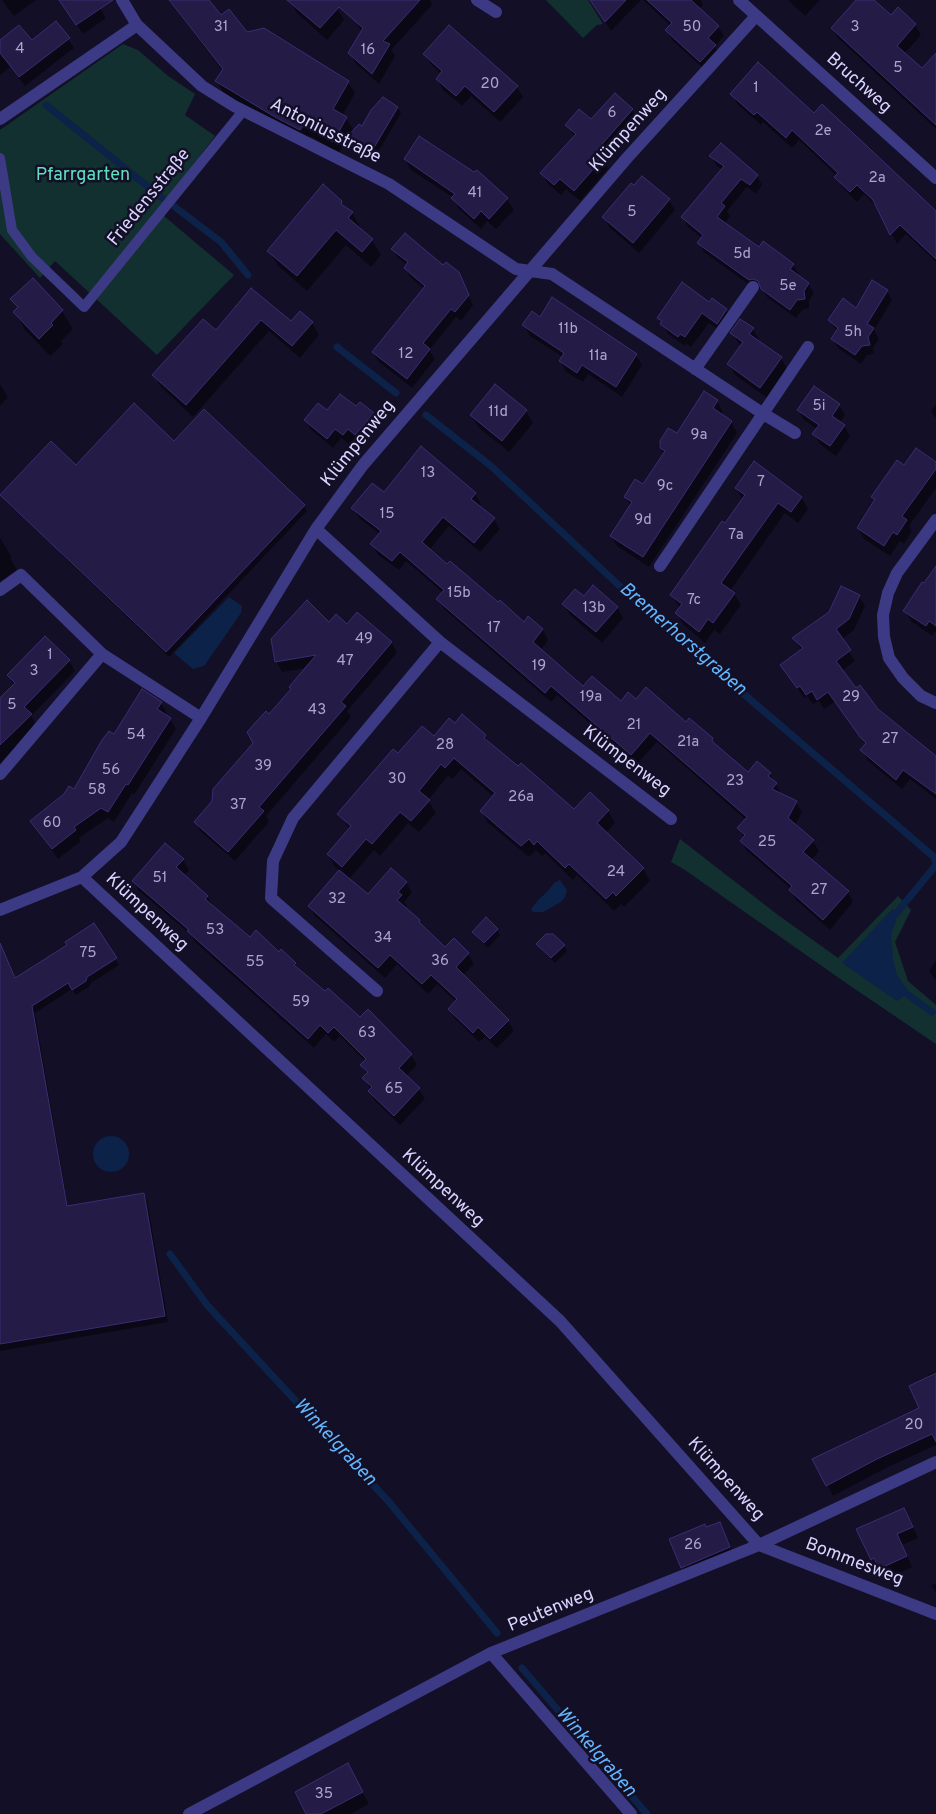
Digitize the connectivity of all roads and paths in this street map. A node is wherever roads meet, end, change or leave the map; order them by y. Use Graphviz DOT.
graph roads {
  1 [pos="122,0"];
  2 [pos="476,0"];
  3 [pos="739,0"];
  4 [pos="496,12"];
  5 [pos="756,16"];
  6 [pos="137,25"];
  7 [pos="243,111"];
  8 [pos="0,119"];
  9 [pos="0,158"];
  10 [pos="936,178"];
  11 [pos="531,270"];
  12 [pos="753,287"];
  13 [pos="808,347"];
  14 [pos="695,369"];
  15 [pos="762,413"];
  16 [pos="795,434"];
  17 [pos="936,520"];
  18 [pos="316,529"];
  19 [pos="932,534"];
  20 [pos="660,566"];
  21 [pos="0,590"];
  22 [pos="440,642"];
  23 [pos="102,654"];
  24 [pos="936,702"];
  25 [pos="201,718"];
  26 [pos="0,774"];
  27 [pos="672,819"];
  28 [pos="82,876"];
  29 [pos="0,910"];
  30 [pos="377,991"];
  31 [pos="936,1462"];
  32 [pos="759,1545"];
  33 [pos="936,1614"];
  34 [pos="491,1653"];
  35 [pos="189,1814"];
  36 [pos="631,1814"];
  1 -- 6 [label="street, Antoniusstraße"];
  2 -- 4 [label="street"];
  3 -- 5 [label="street, Bruchweg"];
  5 -- 10 [label="street, Bruchweg"];
  5 -- 11 [label="street, Klümpenweg"];
  6 -- 7 [label="street, Antoniusstraße"];
  6 -- 8 [label="street"];
  7 -- 9 [label="lane, Friedensstraße"];
  7 -- 11 [label="street, Antoniusstraße"];
  11 -- 14 [label="street"];
  11 -- 18 [label="street, Klümpenweg"];
  12 -- 14 [label="street"];
  13 -- 15 [label="street"];
  14 -- 15 [label="street"];
  15 -- 16 [label="street"];
  15 -- 20 [label="street"];
  17 -- 19 [label="street"];
  18 -- 22 [label="street, Klümpenweg"];
  18 -- 25 [label="street, Klümpenweg"];
  19 -- 24 [label="street"];
  21 -- 23 [label="street"];
  22 -- 27 [label="street, Klümpenweg"];
  22 -- 30 [label="street"];
  23 -- 25 [label="street"];
  23 -- 26 [label="street"];
  25 -- 28 [label="street, Klümpenweg"];
  28 -- 29 [label="street, Klümpenweg"];
  28 -- 32 [label="street, Klümpenweg"];
  31 -- 32 [label="street, Peutenweg"];
  32 -- 33 [label="street, Bommesweg"];
  32 -- 34 [label="street, Peutenweg"];
  34 -- 35 [label="street, Peutenweg"];
  34 -- 36 [label="street"];
}
